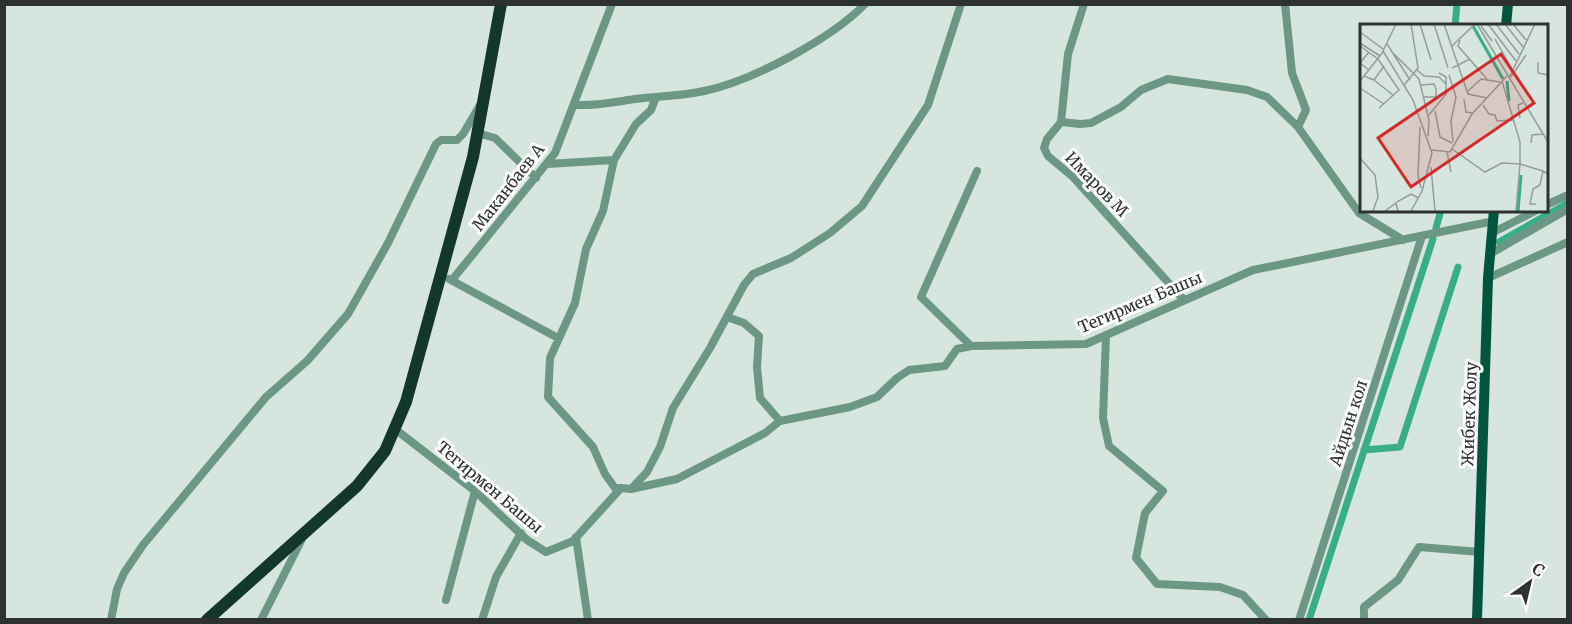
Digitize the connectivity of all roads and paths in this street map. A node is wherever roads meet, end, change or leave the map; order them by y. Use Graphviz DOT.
graph roads {
  1 [pos="501,4"];
  2 [pos="612,4"];
  3 [pos="865,4"];
  4 [pos="961,4"];
  5 [pos="1084,4"];
  6 [pos="1285,4"];
  7 [pos="1508,4"];
  8 [pos="1506,24"];
  9 [pos="656,97"];
  10 [pos="483,99"];
  11 [pos="576,105"];
  12 [pos="1061,122"];
  13 [pos="1298,127"];
  14 [pos="477,133"];
  15 [pos="614,160"];
  16 [pos="547,164"];
  17 [pos="977,171"];
  18 [pos="536,178"];
  19 [pos="1568,195"];
  20 [pos="1548,204"];
  21 [pos="1568,209"];
  22 [pos="1533,212"];
  23 [pos="1494,216"];
  24 [pos="1492,233"];
  25 [pos="1422,236"];
  26 [pos="1403,240"];
  27 [pos="1568,242"];
  28 [pos="1490,254"];
  29 [pos="446,277"];
  30 [pos="1488,278"];
  31 [pos="1184,300"];
  32 [pos="727,317"];
  33 [pos="1106,335"];
  34 [pos="558,338"];
  35 [pos="971,345"];
  36 [pos="780,420"];
  37 [pos="395,429"];
  38 [pos="621,488"];
  39 [pos="631,489"];
  40 [pos="475,491"];
  41 [pos="304,533"];
  42 [pos="521,533"];
  43 [pos="576,537"];
  44 [pos="1480,552"];
  45 [pos="446,600"];
  46 [pos="111,620"];
  47 [pos="207,620"];
  48 [pos="261,620"];
  49 [pos="482,620"];
  50 [pos="588,620"];
  51 [pos="1266,620"];
  52 [pos="1299,620"];
  53 [pos="1364,620"];
  54 [pos="1477,620"];
  1 -- 10 [label="highway"];
  2 -- 11 [label="street, Маканбаев А"];
  3 -- 9 [label="street"];
  4 -- 32 [label="street"];
  5 -- 12 [label="street, Имаров М"];
  6 -- 13 [label="street"];
  7 -- 8 [label="main road"];
  9 -- 11 [label="street"];
  9 -- 15 [label="street"];
  10 -- 14 [label="highway"];
  10 -- 46 [label="street"];
  11 -- 16 [label="street, Маканбаев А"];
  12 -- 13 [label="street"];
  12 -- 31 [label="street, Имаров М"];
  13 -- 26 [label="street"];
  14 -- 18 [label="street"];
  14 -- 29 [label="highway"];
  15 -- 16 [label="street"];
  15 -- 34 [label="street"];
  16 -- 18 [label="street, Маканбаев А"];
  17 -- 35 [label="street"];
  18 -- 29 [label="street, Маканбаев А"];
  19 -- 20 [label="street"];
  21 -- 28 [label="street"];
  22 -- 24 [label="street"];
  23 -- 24 [label="main road, Жибек Жолу"];
  23 -- 25 [label="street, Тегирмен Башы"];
  24 -- 28 [label="main road, Жибек Жолу"];
  25 -- 26 [label="street, Тегирмен Башы"];
  25 -- 52 [label="street, Айдын кол"];
  26 -- 31 [label="street, Тегирмен Башы"];
  27 -- 30 [label="street"];
  28 -- 30 [label="main road, Жибек Жолу"];
  29 -- 34 [label="street"];
  29 -- 37 [label="highway"];
  30 -- 44 [label="main road, Жибек Жолу"];
  31 -- 33 [label="street, Тегирмен Башы"];
  32 -- 36 [label="street"];
  32 -- 39 [label="street"];
  33 -- 35 [label="street, Тегирмен Башы"];
  33 -- 51 [label="street"];
  34 -- 38 [label="street"];
  35 -- 36 [label="street"];
  36 -- 39 [label="street"];
  37 -- 40 [label="street, Тегирмен Башы"];
  37 -- 41 [label="highway"];
  38 -- 39 [label="street"];
  38 -- 43 [label="street, Тегирмен Башы"];
  40 -- 42 [label="street, Тегирмен Башы"];
  40 -- 45 [label="street"];
  41 -- 47 [label="highway"];
  41 -- 48 [label="street"];
  42 -- 43 [label="street, Тегирмен Башы"];
  42 -- 49 [label="street"];
  43 -- 50 [label="street"];
  44 -- 53 [label="street"];
  44 -- 54 [label="main road, Жибек Жолу"];
}
